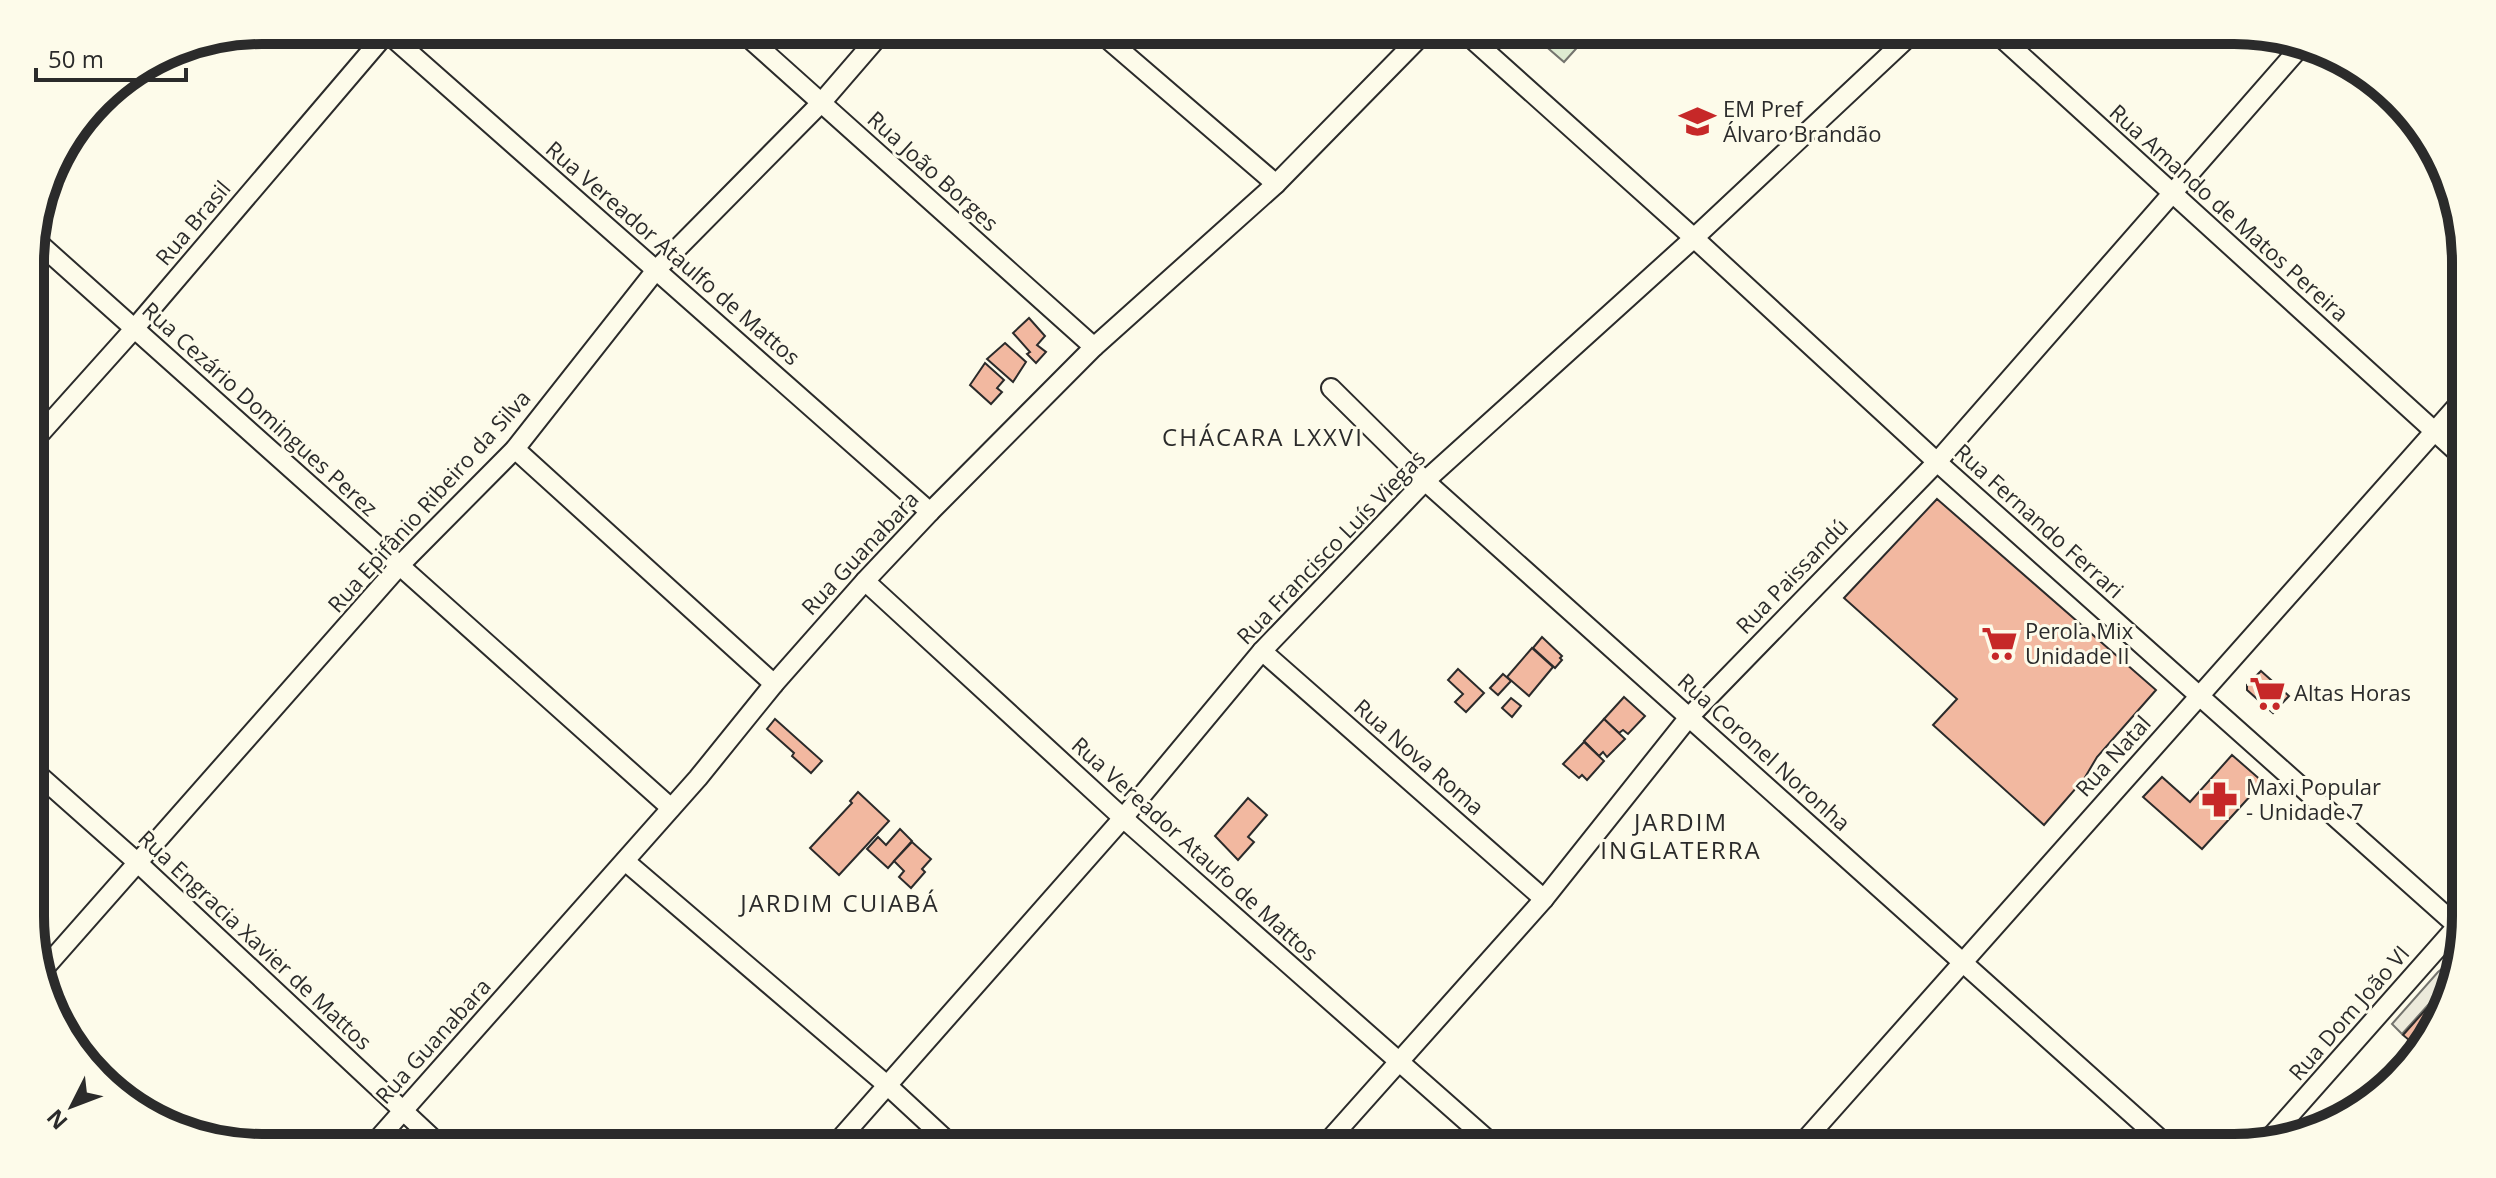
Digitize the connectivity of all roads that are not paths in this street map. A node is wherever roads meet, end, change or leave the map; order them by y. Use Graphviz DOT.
graph roads {
  1 [pos="375,44"];
  2 [pos="401,44"];
  3 [pos="756,44"];
  4 [pos="872,44"];
  5 [pos="1113,44"];
  6 [pos="1413,44"];
  7 [pos="1478,44"];
  8 [pos="1901,44"];
  9 [pos="2008,44"];
  10 [pos="2295,53"];
  11 [pos="821,103"];
  12 [pos="1276,184"];
  13 [pos="2172,193"];
  14 [pos="1694,238"];
  15 [pos="44,248"];
  16 [pos="656,270"];
  17 [pos="134,329"];
  18 [pos="1094,347"];
  19 [pos="1331,388"];
  20 [pos="2452,412"];
  21 [pos="44,429"];
  22 [pos="2434,432"];
  23 [pos="2452,448"];
  24 [pos="515,449"];
  25 [pos="1937,462"];
  26 [pos="1425,481"];
  27 [pos="930,512"];
  28 [pos="400,565"];
  29 [pos="865,581"];
  30 [pos="1262,651"];
  31 [pos="774,684"];
  32 [pos="2198,697"];
  33 [pos="1689,717"];
  34 [pos="44,780"];
  35 [pos="671,808"];
  36 [pos="1123,818"];
  37 [pos="625,861"];
  38 [pos="138,863"];
  39 [pos="1544,899"];
  40 [pos="2452,915"];
  41 [pos="2451,936"];
  42 [pos="1962,962"];
  43 [pos="49,963"];
  44 [pos="1398,1061"];
  45 [pos="888,1086"];
  46 [pos="403,1111"];
  47 [pos="2277,1130"];
  48 [pos="382,1134"];
  49 [pos="428,1134"];
  50 [pos="845,1134"];
  51 [pos="940,1134"];
  52 [pos="1334,1134"];
  53 [pos="1481,1134"];
  54 [pos="1810,1134"];
  55 [pos="2154,1134"];
  1 -- 17 [label="street, Rua Brasil"];
  2 -- 16 [label="street, Rua Vereador Ataulfo de Mattos"];
  3 -- 11 [label="street, Rua João Borges"];
  4 -- 11 [label="street, Rua Epifânio Ribeiro da Silva"];
  5 -- 12 [label="street"];
  6 -- 12 [label="street, Rua Guanabara"];
  7 -- 14 [label="street, Rua Fernando Ferrari"];
  8 -- 14 [label="street, Rua Francisco Luís Viegas"];
  9 -- 13 [label="street, Rua Amando de Matos Pereira"];
  10 -- 13 [label="street, Rua Paissandú"];
  11 -- 16 [label="street, Rua Epifânio Ribeiro da Silva"];
  11 -- 18 [label="street, Rua João Borges"];
  12 -- 18 [label="street, Rua Guanabara"];
  13 -- 22 [label="street, Rua Amando de Matos Pereira"];
  13 -- 25 [label="street, Rua Paissandú"];
  14 -- 25 [label="street, Rua Fernando Ferrari"];
  14 -- 26 [label="street, Rua Francisco Luís Viegas"];
  15 -- 17 [label="street, Rua Cezário Domingues Perez"];
  16 -- 24 [label="street, Rua Epifânio Ribeiro da Silva"];
  16 -- 27 [label="street, Rua Vereador Ataulfo de Mattos"];
  17 -- 21 [label="street, Rua Brasil"];
  17 -- 28 [label="street, Rua Cezário Domingues Perez"];
  18 -- 27 [label="street, Rua Guanabara"];
  19 -- 26 [label="street, Rua Coronel Noronha"];
  20 -- 22 [label="street, Rua Natal"];
  22 -- 23 [label="street, Rua Amando de Matos Pereira"];
  22 -- 32 [label="street, Rua Natal"];
  24 -- 28 [label="street, Rua Epifânio Ribeiro da Silva"];
  24 -- 31 [label="street"];
  25 -- 32 [label="street, Rua Fernando Ferrari"];
  25 -- 33 [label="street, Rua Paissandú"];
  26 -- 30 [label="street, Rua Francisco Luís Viegas"];
  26 -- 33 [label="street, Rua Coronel Noronha"];
  27 -- 29 [label="street, Rua Guanabara"];
  28 -- 35 [label="street, Rua Cezário Domingues Perez"];
  28 -- 38 [label="street, Rua Epifânio Ribeiro da Silva"];
  29 -- 31 [label="street, Rua Guanabara"];
  29 -- 36 [label="street, Rua Vereador Ataufo de Mattos"];
  30 -- 36 [label="street, Rua Francisco Luís Viegas"];
  30 -- 39 [label="street, Rua Nova Roma"];
  31 -- 35 [label="street, Rua Guanabara"];
  32 -- 40 [label="street, Rua Fernando Ferrari"];
  32 -- 42 [label="street, Rua Natal"];
  33 -- 39 [label="street, Rua Paissandú"];
  33 -- 42 [label="street, Rua Coronel Noronha"];
  34 -- 38 [label="street, Rua Engracia Xavier de Mattos"];
  35 -- 37 [label="street, Rua Guanabara"];
  36 -- 44 [label="street, Rua Vereador Ataufo de Mattos"];
  36 -- 45 [label="street, Rua Francisco Luís Viegas"];
  37 -- 45 [label="street"];
  37 -- 46 [label="street, Rua Guanabara"];
  38 -- 43 [label="street, Rua Epifânio Ribeiro da Silva"];
  38 -- 46 [label="street, Rua Engracia Xavier de Mattos"];
  39 -- 44 [label="street, Rua Paissandú"];
  41 -- 47 [label="street, Rua Dom João VI"];
  42 -- 54 [label="street, Rua Natal"];
  42 -- 55 [label="street, Rua Coronel Noronha"];
  44 -- 52 [label="street, Rua Paissandú"];
  44 -- 53 [label="street, Rua Vereador Ataufo de Mattos"];
  45 -- 50 [label="street, Rua Francisco Luís Viegas"];
  45 -- 51 [label="street"];
  46 -- 48 [label="street, Rua Guanabara"];
  46 -- 49 [label="street, Rua Engracia Xavier de Mattos"];
}
